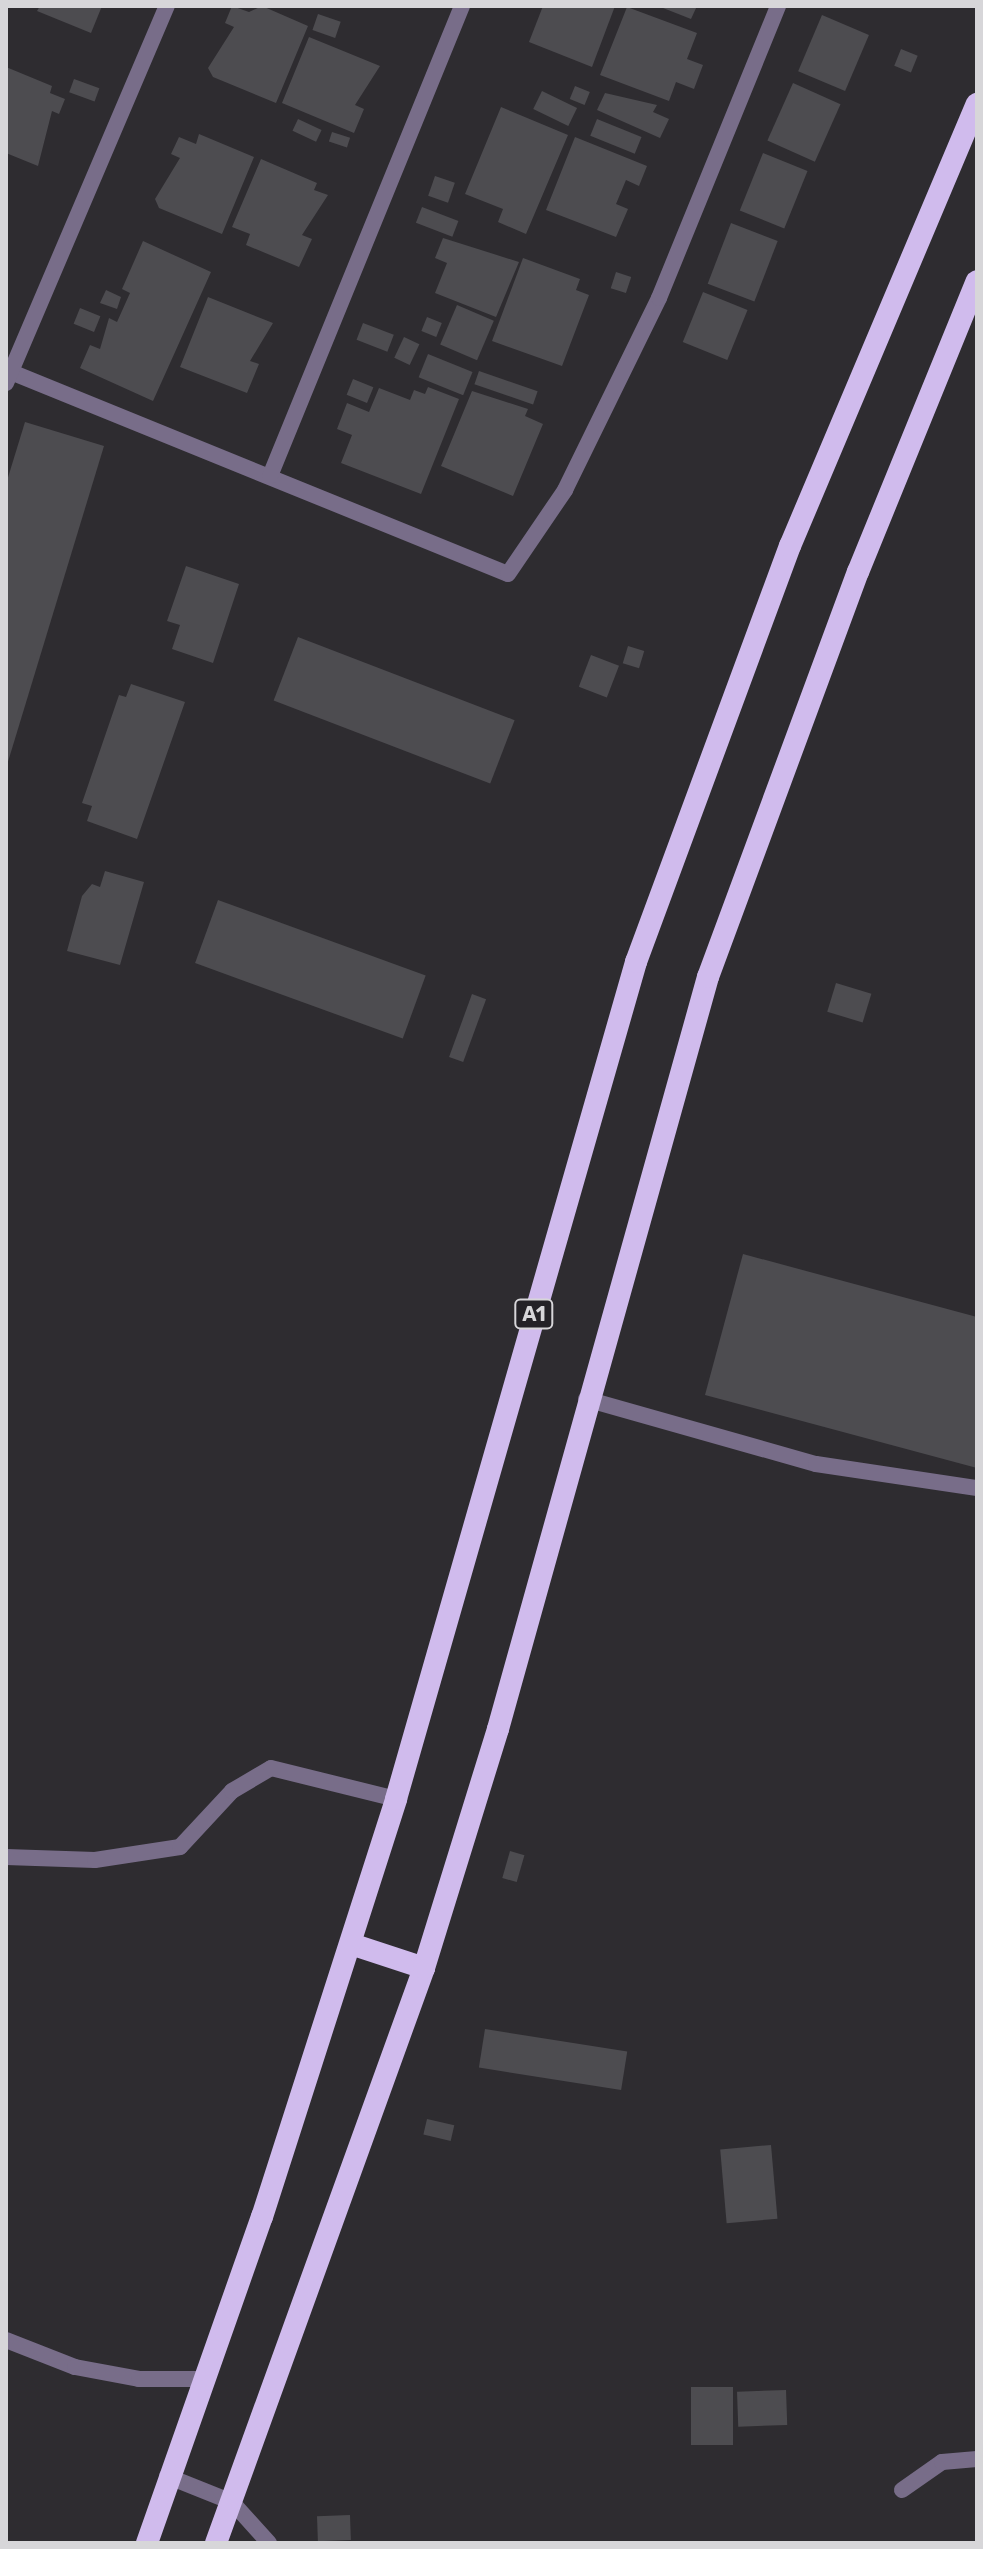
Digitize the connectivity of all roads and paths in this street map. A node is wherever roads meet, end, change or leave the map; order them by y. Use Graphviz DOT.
graph roads {
  1 [pos="167,6"];
  2 [pos="462,6"];
  3 [pos="778,6"];
  4 [pos="977,104"];
  5 [pos="977,281"];
  6 [pos="9,377"];
  7 [pos="270,476"];
  8 [pos="586,1399"];
  9 [pos="977,1488"];
  10 [pos="396,1799"];
  11 [pos="6,1857"];
  12 [pos="351,1944"];
  13 [pos="424,1968"];
  14 [pos="6,2340"];
  15 [pos="202,2379"];
  16 [pos="977,2459"];
  17 [pos="167,2476"];
  18 [pos="902,2490"];
  19 [pos="232,2502"];
  20 [pos="147,2543"];
  21 [pos="216,2543"];
  22 [pos="269,2543"];
  1 -- 6 [label="street"];
  2 -- 7 [label="street"];
  3 -- 7 [label="street"];
  4 -- 10 [label="highway, A1"];
  5 -- 8 [label="highway"];
  6 -- 7 [label="street"];
  8 -- 9 [label="street"];
  8 -- 13 [label="highway"];
  10 -- 11 [label="street"];
  10 -- 12 [label="highway, A1"];
  12 -- 13 [label="highway"];
  12 -- 15 [label="highway, A1"];
  13 -- 19 [label="highway"];
  14 -- 15 [label="street"];
  15 -- 17 [label="highway, A1"];
  16 -- 18 [label="street"];
  17 -- 19 [label="street"];
  17 -- 20 [label="highway, A1"];
  19 -- 21 [label="highway"];
  19 -- 22 [label="street"];
}
